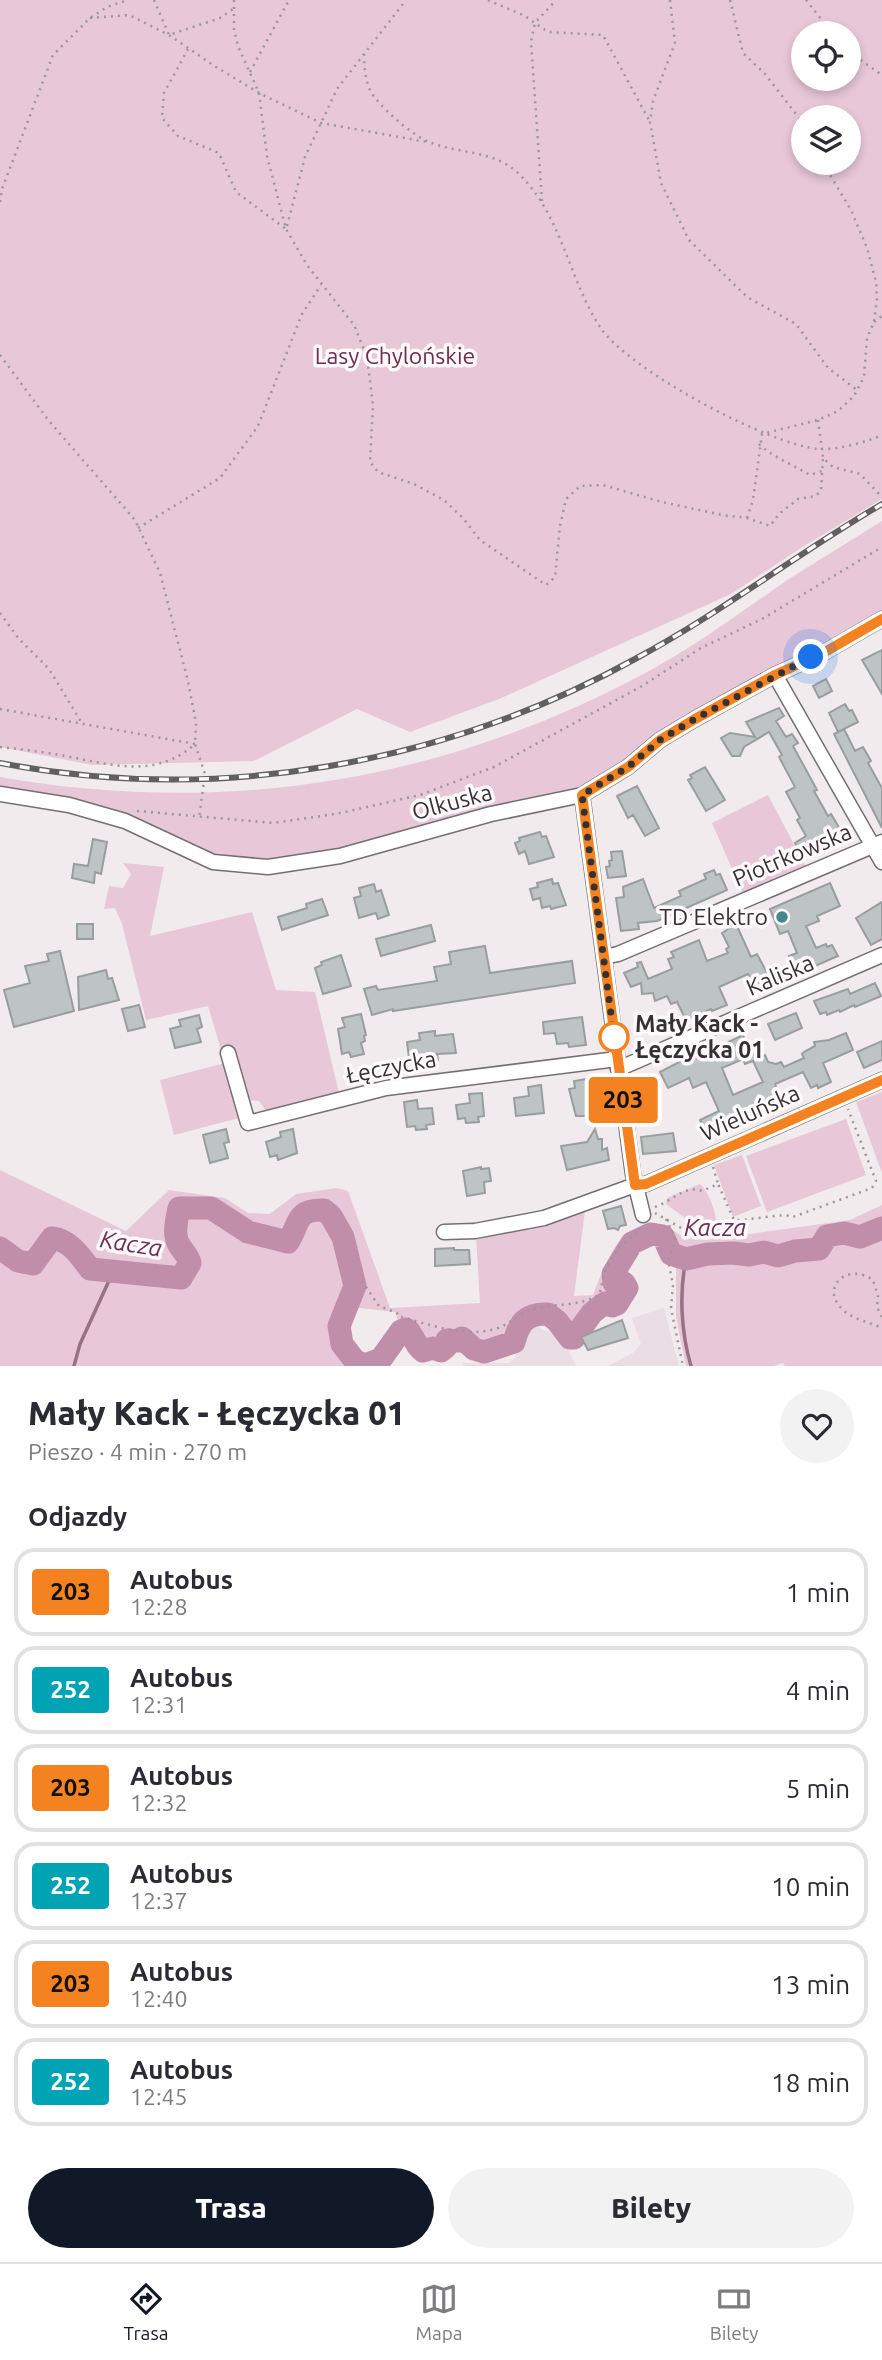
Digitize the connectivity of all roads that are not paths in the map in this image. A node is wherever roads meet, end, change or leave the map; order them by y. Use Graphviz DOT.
graph roads {
  1 [pos="882,619"];
  2 [pos="775,675"];
  3 [pos="0,794"];
  4 [pos="582,795"];
  5 [pos="877,844"];
  6 [pos="882,862"];
  7 [pos="882,955"];
  8 [pos="604,957"];
  9 [pos="228,1053"];
  10 [pos="618,1064"];
  11 [pos="882,1080"];
  12 [pos="635,1185"];
  13 [pos="645,1212"];
  14 [pos="444,1233"];
  1 -- 2 [label="street, Olkuska"];
  2 -- 4 [label="street, Olkuska"];
  2 -- 5 [label="street"];
  3 -- 4 [label="street, Olkuska"];
  4 -- 8 [label="street"];
  5 -- 6 [label="street"];
  5 -- 8 [label="street, Piotrkowska"];
  7 -- 10 [label="street, Kaliska"];
  8 -- 10 [label="street"];
  9 -- 10 [label="street, Łęczycka"];
  10 -- 12 [label="street"];
  11 -- 12 [label="street, Wieluńska"];
  12 -- 13 [label="street"];
  12 -- 14 [label="street"];
}
